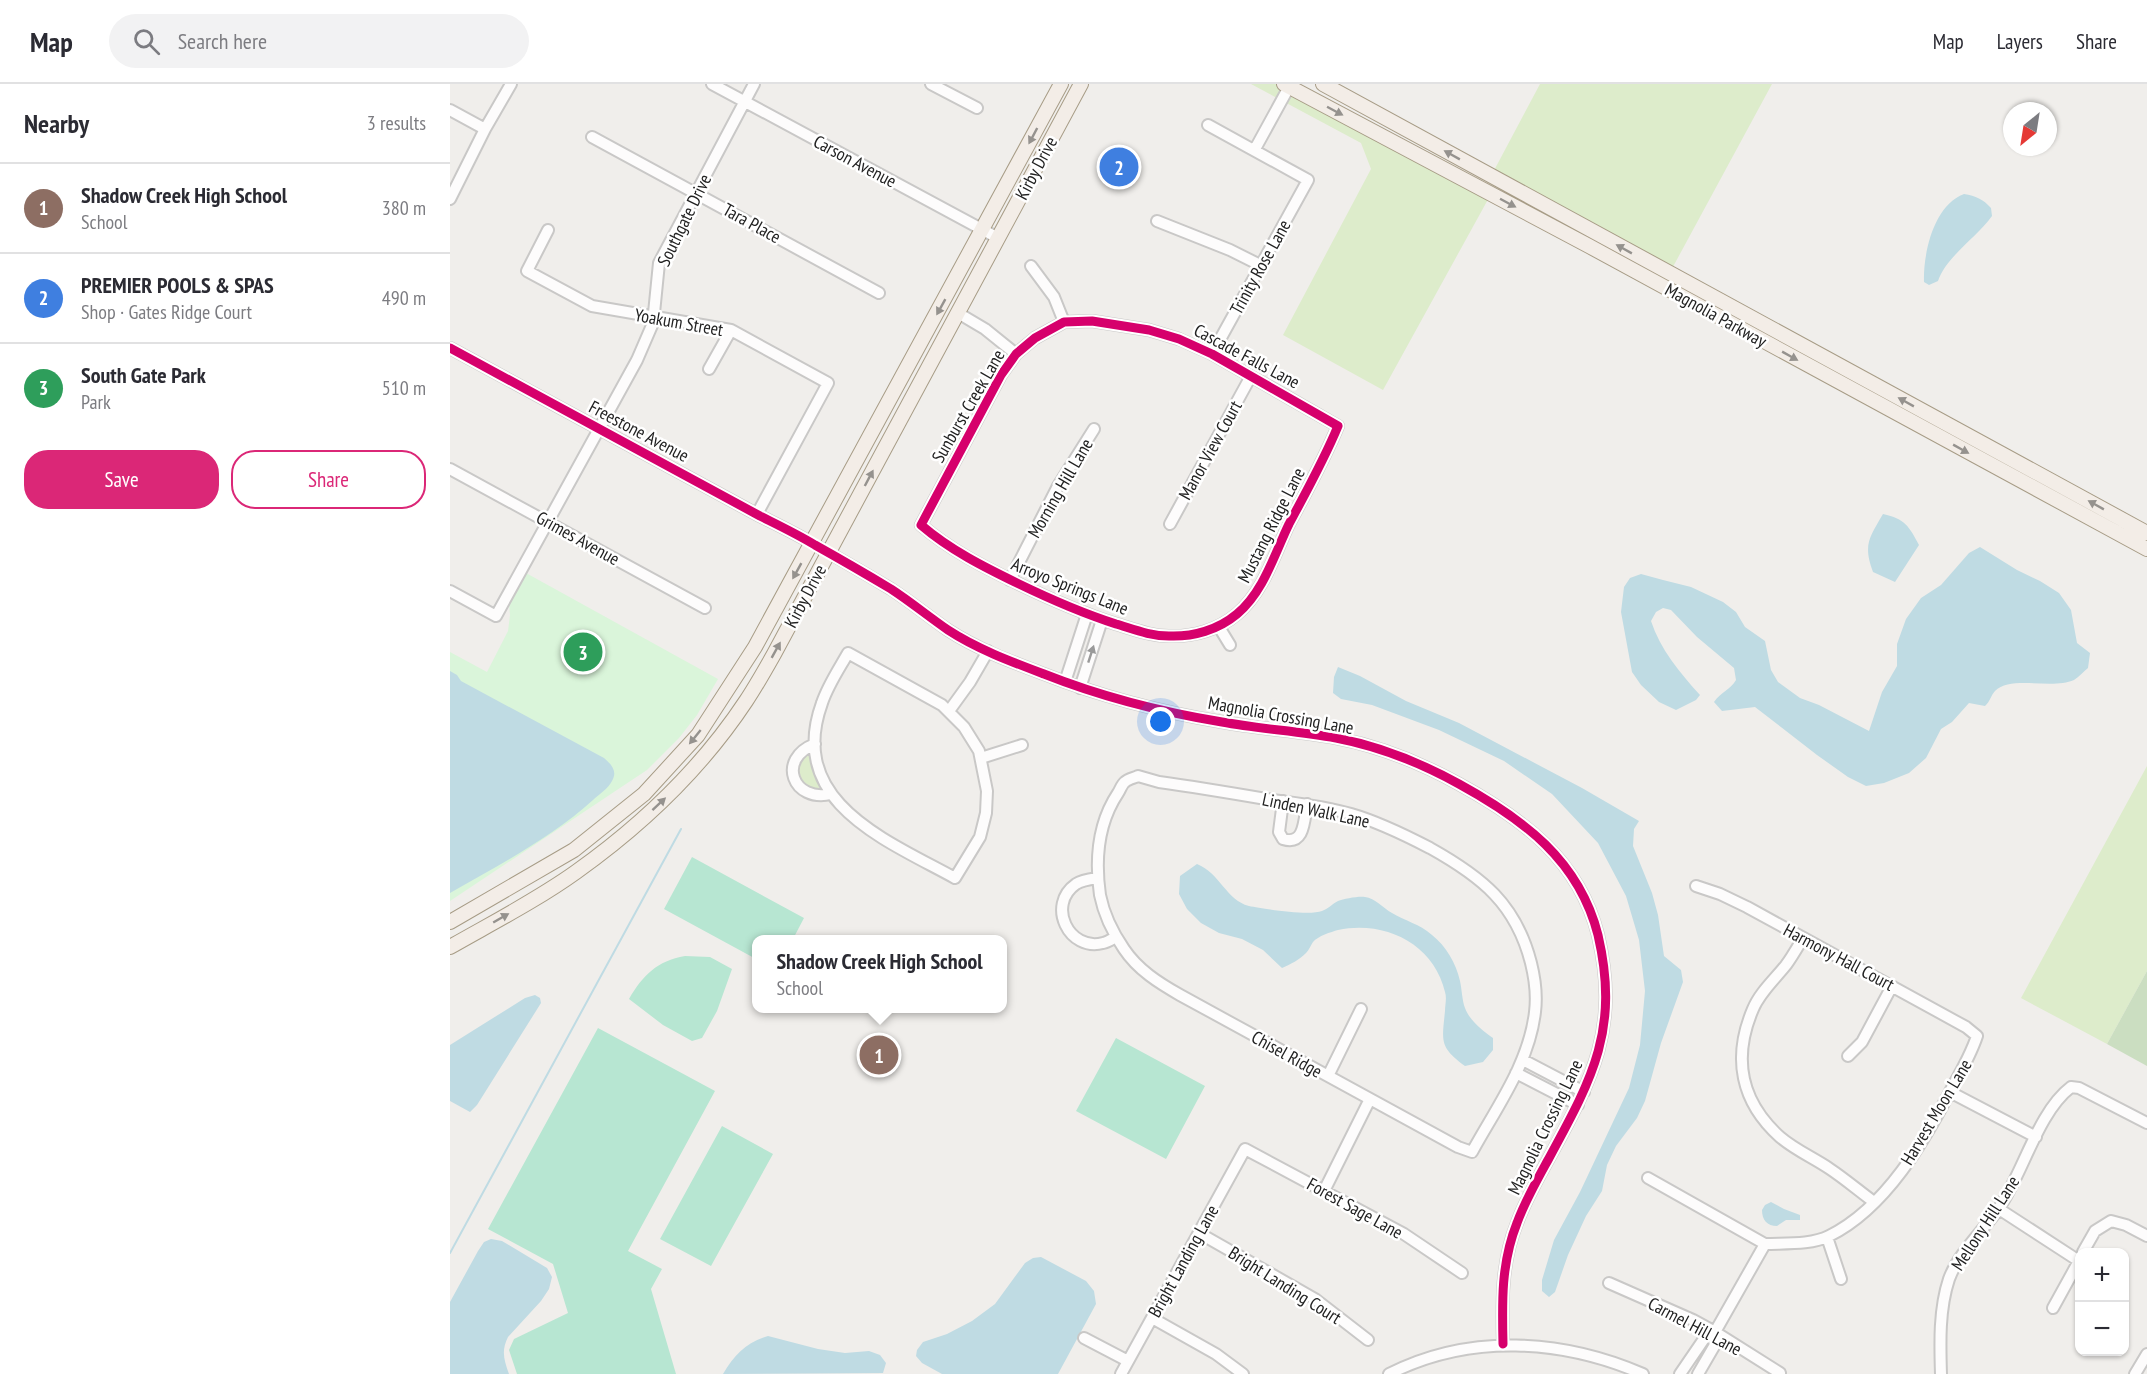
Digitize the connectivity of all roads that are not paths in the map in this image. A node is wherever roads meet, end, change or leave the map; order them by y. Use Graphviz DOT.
graph roads {
  1 [pos="511,84"];
  2 [pos="712,84"];
  3 [pos="754,84"];
  4 [pos="931,84"];
  5 [pos="1061,84"];
  6 [pos="1068,84"];
  7 [pos="1082,84"];
  8 [pos="1310,84"];
  9 [pos="1323,84"];
  10 [pos="1288,85"];
  11 [pos="745,102"];
  12 [pos="977,108"];
  13 [pos="450,110"];
  14 [pos="1386,119"];
  15 [pos="1209,125"];
  16 [pos="486,129"];
  17 [pos="592,137"];
  18 [pos="1255,149"];
  19 [pos="1046,150"];
  20 [pos="696,192"];
  21 [pos="450,199"];
  22 [pos="1157,221"];
  23 [pos="548,230"];
  24 [pos="983,230"];
  25 [pos="998,238"];
  26 [pos="1260,265"];
  27 [pos="1031,266"];
  28 [pos="1668,289"];
  29 [pos="879,293"];
  30 [pos="958,313"];
  31 [pos="653,317"];
  32 [pos="1749,317"];
  33 [pos="1064,322"];
  34 [pos="731,330"];
  35 [pos="450,348"];
  36 [pos="1016,354"];
  37 [pos="1212,354"];
  38 [pos="709,369"];
  39 [pos="1251,376"];
  40 [pos="1338,426"];
  41 [pos="599,428"];
  42 [pos="1094,429"];
  43 [pos="450,469"];
  44 [pos="757,514"];
  45 [pos="548,522"];
  46 [pos="1170,524"];
  47 [pos="921,525"];
  48 [pos="2147,533"];
  49 [pos="812,543"];
  50 [pos="2147,549"];
  51 [pos="829,553"];
  52 [pos="1010,580"];
  53 [pos="450,591"];
  54 [pos="705,608"];
  55 [pos="1087,614"];
  56 [pos="1102,620"];
  57 [pos="1219,627"];
  58 [pos="1230,645"];
  59 [pos="988,651"];
  60 [pos="1065,682"];
  61 [pos="1080,688"];
  62 [pos="949,711"];
  63 [pos="815,744"];
  64 [pos="1022,745"];
  65 [pos="981,758"];
  66 [pos="666,770"];
  67 [pos="1125,782"];
  68 [pos="680,783"];
  69 [pos="831,794"];
  70 [pos="1283,801"];
  71 [pos="1306,804"];
  72 [pos="1098,878"];
  73 [pos="1696,886"];
  74 [pos="450,922"];
  75 [pos="1116,937"];
  76 [pos="1803,938"];
  77 [pos="450,947"];
  78 [pos="1892,986"];
  79 [pos="1361,1009"];
  80 [pos="1977,1036"];
  81 [pos="1848,1056"];
  82 [pos="1523,1060"];
  83 [pos="1516,1073"];
  84 [pos="1328,1076"];
  85 [pos="1584,1092"];
  86 [pos="1950,1092"];
  87 [pos="1370,1099"];
  88 [pos="1578,1105"];
  89 [pos="2147,1123"];
  90 [pos="2036,1137"];
  91 [pos="1245,1149"];
  92 [pos="1472,1152"];
  93 [pos="1648,1178"];
  94 [pos="1324,1191"];
  95 [pos="1874,1202"];
  96 [pos="1999,1209"];
  97 [pos="1199,1233"];
  98 [pos="2147,1236"];
  99 [pos="1827,1237"];
  100 [pos="1765,1244"];
  101 [pos="2086,1248"];
  102 [pos="2075,1255"];
  103 [pos="2075,1268"];
  104 [pos="1462,1273"];
  105 [pos="1841,1279"];
  106 [pos="1609,1283"];
  107 [pos="2054,1308"];
  108 [pos="1152,1318"];
  109 [pos="1715,1332"];
  110 [pos="1084,1338"];
  111 [pos="1368,1340"];
  112 [pos="1503,1344"];
  113 [pos="2147,1354"];
  114 [pos="1128,1361"];
  115 [pos="1780,1373"];
  116 [pos="1121,1374"];
  117 [pos="1243,1374"];
  118 [pos="1389,1374"];
  119 [pos="1643,1374"];
  120 [pos="1680,1374"];
  121 [pos="1698,1374"];
  122 [pos="1941,1374"];
  123 [pos="2135,1374"];
  1 -- 16 [label="street"];
  2 -- 11 [label="street, Carson Avenue"];
  3 -- 11 [label="street, Southgate Drive"];
  4 -- 12 [label="street"];
  5 -- 24 [label="main road, Kirby Drive, one-way"];
  6 -- 19 [label="main road"];
  7 -- 19 [label="main road, Kirby Drive"];
  8 -- 14 [label="main road"];
  9 -- 14 [label="main road, Magnolia Parkway"];
  10 -- 18 [label="street"];
  10 -- 28 [label="main road, Magnolia Parkway, one-way"];
  11 -- 20 [label="street, Southgate Drive"];
  11 -- 24 [label="street, Carson Avenue"];
  13 -- 16 [label="street"];
  32 -- 14 [label="main road, Magnolia Parkway, one-way"];
  15 -- 18 [label="street"];
  16 -- 21 [label="street"];
  17 -- 20 [label="street, Tara Place"];
  18 -- 26 [label="street, Trinity Rose Lane"];
  19 -- 25 [label="main road, Kirby Drive"];
  20 -- 29 [label="street, Tara Place"];
  20 -- 31 [label="street, Southgate Drive"];
  22 -- 26 [label="street"];
  23 -- 31 [label="street, Yoakum Street"];
  24 -- 25 [label="street, Carson Avenue"];
  24 -- 49 [label="main road, Kirby Drive, one-way"];
  25 -- 30 [label="main road, Kirby Drive"];
  26 -- 37 [label="street, Trinity Rose Lane"];
  27 -- 33 [label="street"];
  28 -- 32 [label="main road"];
  28 -- 50 [label="main road, Magnolia Parkway, one-way"];
  30 -- 36 [label="street"];
  51 -- 30 [label="main road, Kirby Drive, one-way"];
  31 -- 34 [label="street, Yoakum Street"];
  31 -- 41 [label="street, Southgate Drive"];
  48 -- 32 [label="main road, Magnolia Parkway, one-way"];
  33 -- 36 [label="street, Sunburst Creek Lane"];
  33 -- 37 [label="street, Cascade Falls Lane"];
  34 -- 38 [label="street"];
  34 -- 44 [label="street, Yoakum Street"];
  35 -- 41 [label="street, Freestone Avenue"];
  36 -- 47 [label="street, Sunburst Creek Lane"];
  37 -- 39 [label="street, Cascade Falls Lane"];
  39 -- 40 [label="street, Cascade Falls Lane"];
  39 -- 46 [label="street, Manor View Court"];
  40 -- 57 [label="street, Mustang Ridge Lane"];
  41 -- 44 [label="street, Freestone Avenue"];
  41 -- 45 [label="street, Southgate Drive"];
  42 -- 52 [label="street, Morning Hill Lane"];
  43 -- 45 [label="street, Grimes Avenue"];
  44 -- 49 [label="street, Freestone Avenue"];
  45 -- 53 [label="street, Southgate Drive"];
  45 -- 54 [label="street, Grimes Avenue"];
  47 -- 52 [label="street, Arroyo Springs Lane"];
  49 -- 51 [label="street, Magnolia Crossing Lane"];
  49 -- 66 [label="main road, Kirby Drive, one-way"];
  51 -- 59 [label="street, Magnolia Crossing Lane"];
  68 -- 51 [label="main road, Kirby Drive, one-way"];
  52 -- 55 [label="street, Arroyo Springs Lane"];
  55 -- 56 [label="street, Arroyo Springs Lane"];
  55 -- 60 [label="street"];
  56 -- 57 [label="street, Arroyo Springs Lane"];
  61 -- 56 [label="street, one-way"];
  57 -- 58 [label="street"];
  59 -- 60 [label="street, Magnolia Crossing Lane"];
  59 -- 62 [label="street"];
  60 -- 61 [label="street, Magnolia Crossing Lane"];
  61 -- 85 [label="street, Magnolia Crossing Lane"];
  62 -- 63 [label="street"];
  62 -- 65 [label="street"];
  63 -- 69 [label="street"];
  63 -- 69 [label="street"];
  64 -- 65 [label="street"];
  65 -- 69 [label="street"];
  66 -- 68 [label="main road"];
  66 -- 74 [label="main road, Kirby Drive"];
  67 -- 70 [label="street, Linden Walk Lane"];
  67 -- 72 [label="street, Chisel Ridge"];
  77 -- 68 [label="main road, Kirby Drive, one-way"];
  70 -- 71 [label="street, Linden Walk Lane"];
  70 -- 71 [label="street"];
  71 -- 82 [label="street, Linden Walk Lane"];
  72 -- 75 [label="street, Chisel Ridge"];
  72 -- 75 [label="street"];
  73 -- 76 [label="street, Harmony Hall Court"];
  75 -- 84 [label="street, Chisel Ridge"];
  76 -- 78 [label="street, Harmony Hall Court"];
  76 -- 95 [label="street"];
  78 -- 80 [label="street, Harmony Hall Court"];
  78 -- 81 [label="street"];
  79 -- 84 [label="street"];
  80 -- 86 [label="street, Harvest Moon Lane"];
  82 -- 83 [label="street, Linden Walk Lane"];
  82 -- 85 [label="street"];
  83 -- 88 [label="street"];
  83 -- 92 [label="street, Linden Walk Lane"];
  84 -- 87 [label="street, Chisel Ridge"];
  85 -- 88 [label="street, Magnolia Crossing Lane"];
  86 -- 90 [label="street"];
  86 -- 95 [label="street, Harvest Moon Lane"];
  87 -- 92 [label="street, Chisel Ridge"];
  87 -- 94 [label="street"];
  88 -- 112 [label="street, Magnolia Crossing Lane"];
  89 -- 90 [label="street, Mellony Hill Lane"];
  90 -- 96 [label="street, Mellony Hill Lane"];
  91 -- 94 [label="street, Forest Sage Lane"];
  91 -- 97 [label="street, Bright Landing Lane"];
  93 -- 100 [label="street"];
  94 -- 104 [label="street, Forest Sage Lane"];
  95 -- 99 [label="street, Harvest Moon Lane"];
  96 -- 102 [label="street"];
  96 -- 122 [label="street, Mellony Hill Lane"];
  97 -- 108 [label="street, Bright Landing Lane"];
  97 -- 111 [label="street, Bright Landing Court"];
  98 -- 101 [label="street"];
  99 -- 100 [label="street, Harvest Moon Lane"];
  99 -- 105 [label="street"];
  100 -- 109 [label="street"];
  103 -- 107 [label="street"];
  106 -- 109 [label="street, Carmel Hill Lane"];
  108 -- 114 [label="street, Bright Landing Lane"];
  108 -- 117 [label="street"];
  109 -- 115 [label="street, Carmel Hill Lane"];
  109 -- 120 [label="street"];
  109 -- 121 [label="street"];
  110 -- 114 [label="street"];
  112 -- 118 [label="street"];
  112 -- 119 [label="street"];
  113 -- 123 [label="street"];
  114 -- 116 [label="street, Bright Landing Lane"];
}
